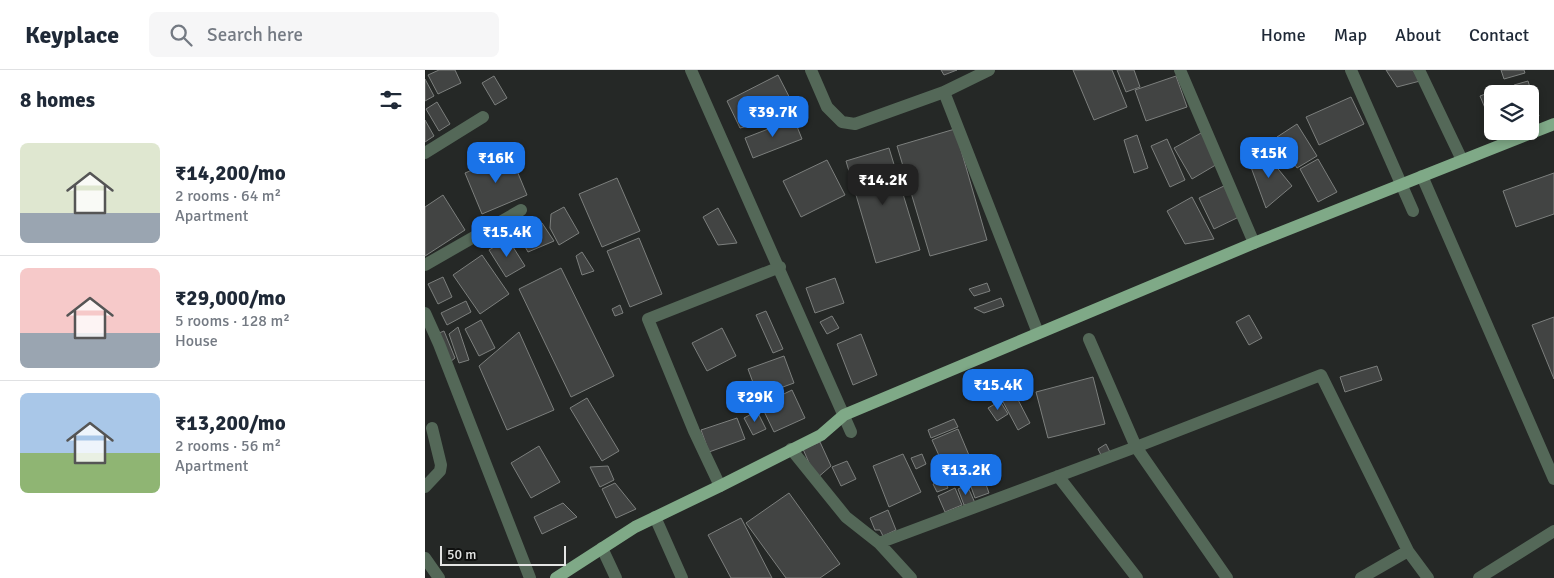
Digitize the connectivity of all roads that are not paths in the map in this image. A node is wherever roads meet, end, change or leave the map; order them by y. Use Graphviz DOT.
graph roads {
  1 [pos="691,70"];
  2 [pos="811,70"];
  3 [pos="989,70"];
  4 [pos="1181,70"];
  5 [pos="1351,70"];
  6 [pos="1419,70"];
  7 [pos="944,92"];
  8 [pos="483,117"];
  9 [pos="1554,124"];
  10 [pos="425,153"];
  11 [pos="1462,160"];
  12 [pos="1422,176"];
  13 [pos="1401,184"];
  14 [pos="521,210"];
  15 [pos="1413,211"];
  16 [pos="1254,242"];
  17 [pos="425,265"];
  18 [pos="780,267"];
  19 [pos="425,313"];
  20 [pos="1038,332"];
  21 [pos="1089,339"];
  22 [pos="844,415"];
  23 [pos="432,428"];
  24 [pos="851,432"];
  25 [pos="1136,448"];
  26 [pos="791,450"];
  27 [pos="1058,476"];
  28 [pos="1554,479"];
  29 [pos="720,486"];
  30 [pos="425,487"];
  31 [pos="655,517"];
  32 [pos="1554,531"];
  33 [pos="879,543"];
  34 [pos="602,548"];
  35 [pos="1408,551"];
  36 [pos="425,558"];
  37 [pos="439,578"];
  38 [pos="529,578"];
  39 [pos="556,578"];
  40 [pos="616,578"];
  41 [pos="682,578"];
  42 [pos="911,578"];
  43 [pos="1137,578"];
  44 [pos="1227,578"];
  45 [pos="1361,578"];
  46 [pos="1428,578"];
  47 [pos="1479,578"];
  1 -- 18 [label="street"];
  2 -- 7 [label="street"];
  3 -- 7 [label="street"];
  4 -- 16 [label="street"];
  5 -- 13 [label="street"];
  6 -- 11 [label="street"];
  7 -- 20 [label="street"];
  8 -- 10 [label="street"];
  9 -- 11 [label="main road"];
  11 -- 12 [label="main road"];
  12 -- 13 [label="main road"];
  12 -- 28 [label="street"];
  13 -- 15 [label="street"];
  13 -- 16 [label="main road"];
  14 -- 17 [label="street"];
  16 -- 20 [label="main road"];
  18 -- 22 [label="street"];
  18 -- 29 [label="street"];
  19 -- 38 [label="street"];
  20 -- 22 [label="main road"];
  21 -- 25 [label="street"];
  22 -- 24 [label="street"];
  22 -- 26 [label="main road"];
  23 -- 30 [label="street"];
  25 -- 27 [label="street"];
  25 -- 35 [label="street"];
  25 -- 44 [label="street"];
  26 -- 29 [label="main road"];
  26 -- 33 [label="street"];
  27 -- 33 [label="street"];
  27 -- 43 [label="street"];
  29 -- 31 [label="main road"];
  31 -- 34 [label="main road"];
  31 -- 41 [label="street"];
  32 -- 47 [label="street"];
  33 -- 42 [label="street"];
  34 -- 39 [label="main road"];
  34 -- 40 [label="street"];
  35 -- 45 [label="street"];
  35 -- 46 [label="street"];
  36 -- 37 [label="street"];
}
